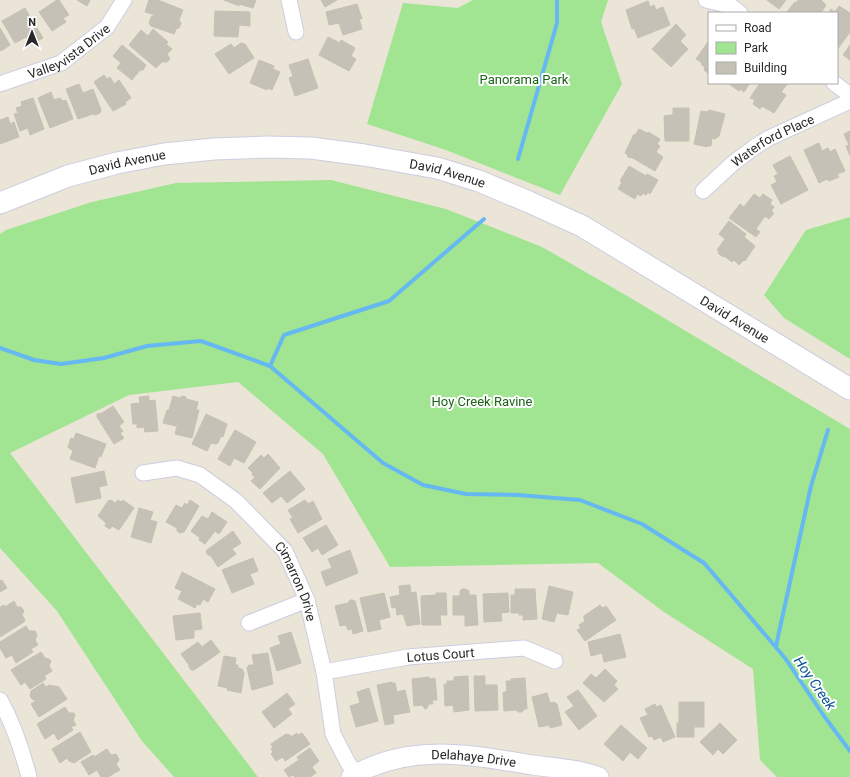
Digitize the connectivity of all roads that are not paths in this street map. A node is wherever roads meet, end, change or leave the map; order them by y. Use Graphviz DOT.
graph roads {
  1 [pos="124,0"];
  2 [pos="289,0"];
  3 [pos="706,0"];
  4 [pos="739,12"];
  5 [pos="296,32"];
  6 [pos="0,84"];
  7 [pos="835,84"];
  8 [pos="850,95"];
  9 [pos="850,101"];
  10 [pos="702,191"];
  11 [pos="0,203"];
  12 [pos="850,389"];
  13 [pos="144,473"];
  14 [pos="307,600"];
  15 [pos="249,623"];
  16 [pos="555,661"];
  17 [pos="324,672"];
  18 [pos="0,700"];
  19 [pos="5,719"];
  20 [pos="354,775"];
  21 [pos="29,777"];
  22 [pos="599,777"];
  1 -- 6 [label="street, Valleyvista Drive"];
  2 -- 5 [label="street"];
  3 -- 4 [label="street"];
  7 -- 8 [label="street"];
  9 -- 10 [label="street, Waterford Place"];
  11 -- 12 [label="main road, David Avenue"];
  13 -- 14 [label="street, Cimarron Drive"];
  14 -- 15 [label="street"];
  14 -- 17 [label="street, Cimarron Drive"];
  16 -- 17 [label="street, Lotus Court"];
  17 -- 20 [label="street, Cimarron Drive"];
  18 -- 19 [label="street"];
  19 -- 21 [label="street"];
  20 -- 22 [label="street, Delahaye Drive"];
}
